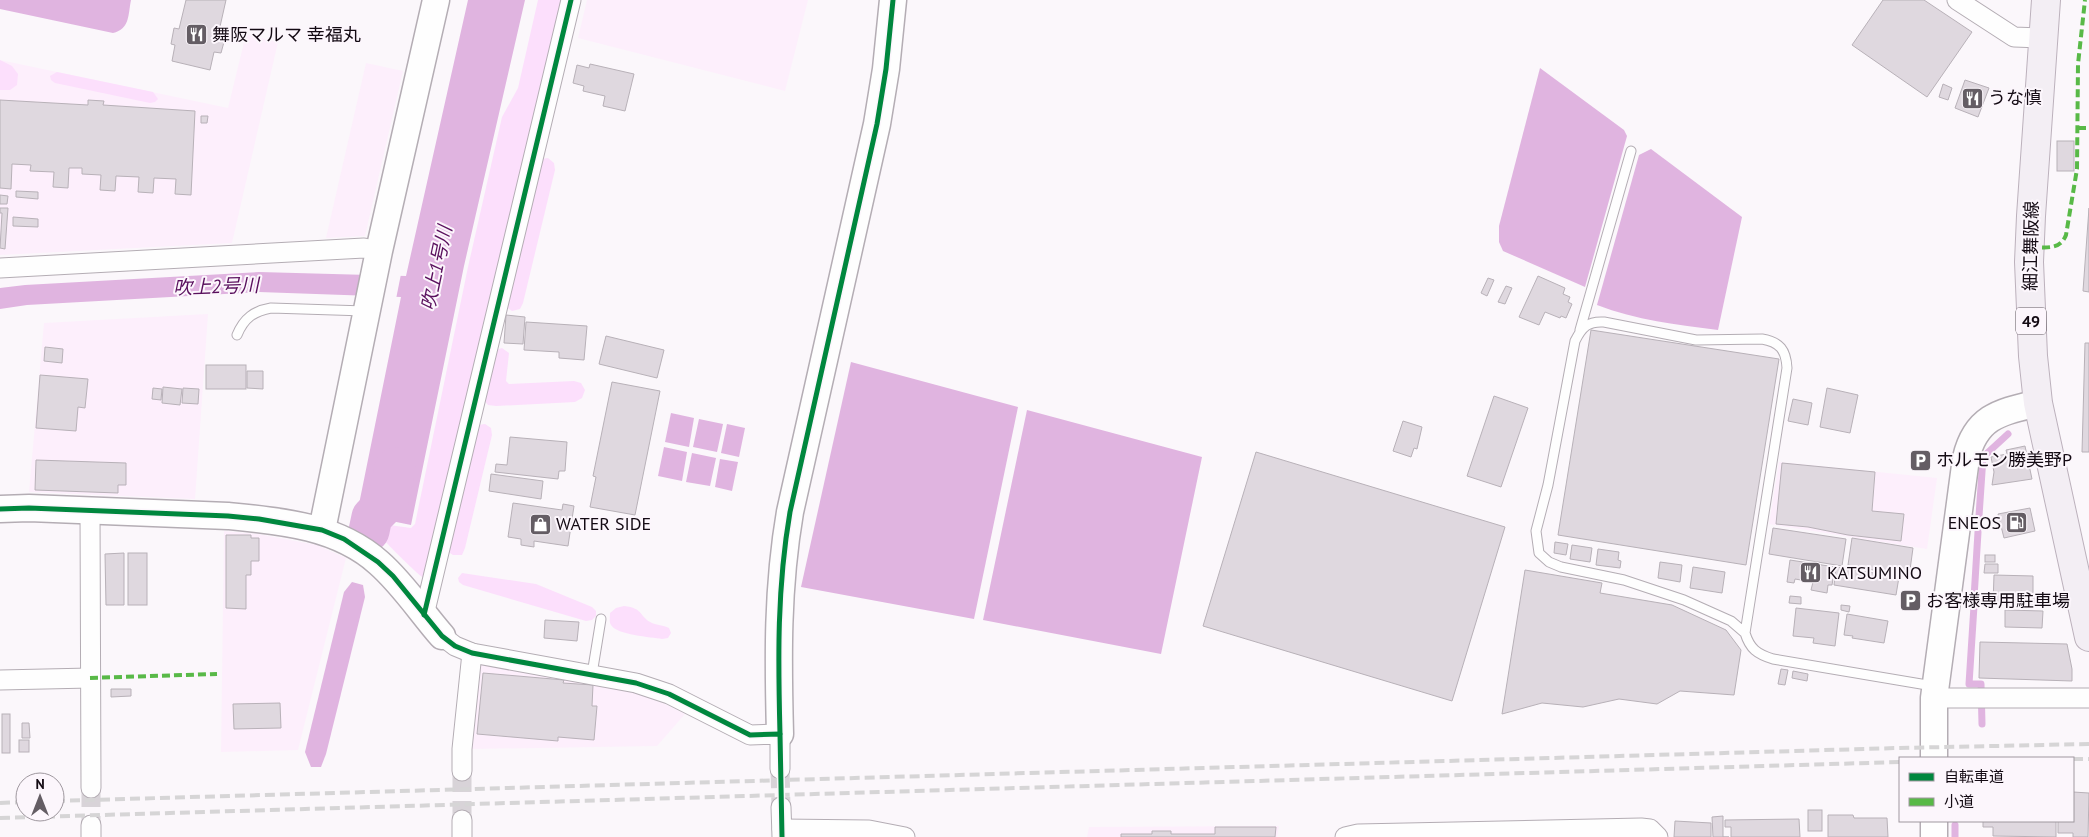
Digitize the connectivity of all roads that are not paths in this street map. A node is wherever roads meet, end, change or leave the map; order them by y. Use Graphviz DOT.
graph roads {
  1 [pos="436,0"];
  2 [pos="571,0"];
  3 [pos="893,0"];
  4 [pos="1957,0"];
  5 [pos="2046,0"];
  6 [pos="2044,38"];
  7 [pos="1631,151"];
  8 [pos="377,259"];
  9 [pos="0,268"];
  10 [pos="367,308"];
  11 [pos="1580,330"];
  12 [pos="237,335"];
  13 [pos="2038,402"];
  14 [pos="0,509"];
  15 [pos="90,510"];
  16 [pos="322,530"];
  17 [pos="424,615"];
  18 [pos="601,619"];
  19 [pos="1745,633"];
  20 [pos="442,636"];
  21 [pos="2089,637"];
  22 [pos="472,653"];
  23 [pos="592,674"];
  24 [pos="90,678"];
  25 [pos="0,680"];
  26 [pos="1935,692"];
  27 [pos="2089,698"];
  28 [pos="780,734"];
  29 [pos="1934,757"];
  30 [pos="780,769"];
  31 [pos="462,771"];
  32 [pos="91,788"];
  33 [pos="781,807"];
  34 [pos="1934,822"];
  35 [pos="782,833"];
  36 [pos="905,837"];
  37 [pos="1345,837"];
  38 [pos="1658,837"];
  39 [pos="1934,837"];
  1 -- 8 [label="street"];
  2 -- 17 [label="street"];
  3 -- 28 [label="street"];
  4 -- 6 [label="street"];
  5 -- 6 [label="main road, 細江舞阪線 / 49"];
  6 -- 13 [label="main road, 細江舞阪線 / 49"];
  7 -- 11 [label="lane"];
  8 -- 9 [label="street"];
  8 -- 10 [label="street"];
  10 -- 12 [label="lane"];
  10 -- 16 [label="street"];
  11 -- 19 [label="lane"];
  11 -- 19 [label="lane"];
  13 -- 21 [label="main road, 細江舞阪線 / 49"];
  13 -- 26 [label="street"];
  14 -- 15 [label="street"];
  15 -- 16 [label="street"];
  15 -- 24 [label="street"];
  16 -- 17 [label="street"];
  17 -- 20 [label="street"];
  18 -- 23 [label="lane"];
  19 -- 26 [label="lane"];
  20 -- 22 [label="street"];
  22 -- 23 [label="street"];
  22 -- 31 [label="street"];
  23 -- 28 [label="street"];
  24 -- 25 [label="street"];
  24 -- 32 [label="street"];
  26 -- 27 [label="street"];
  26 -- 29 [label="street"];
  28 -- 30 [label="street"];
  33 -- 35 [label="street"];
  34 -- 39 [label="street"];
  35 -- 36 [label="street"];
  37 -- 38 [label="street"];
}
